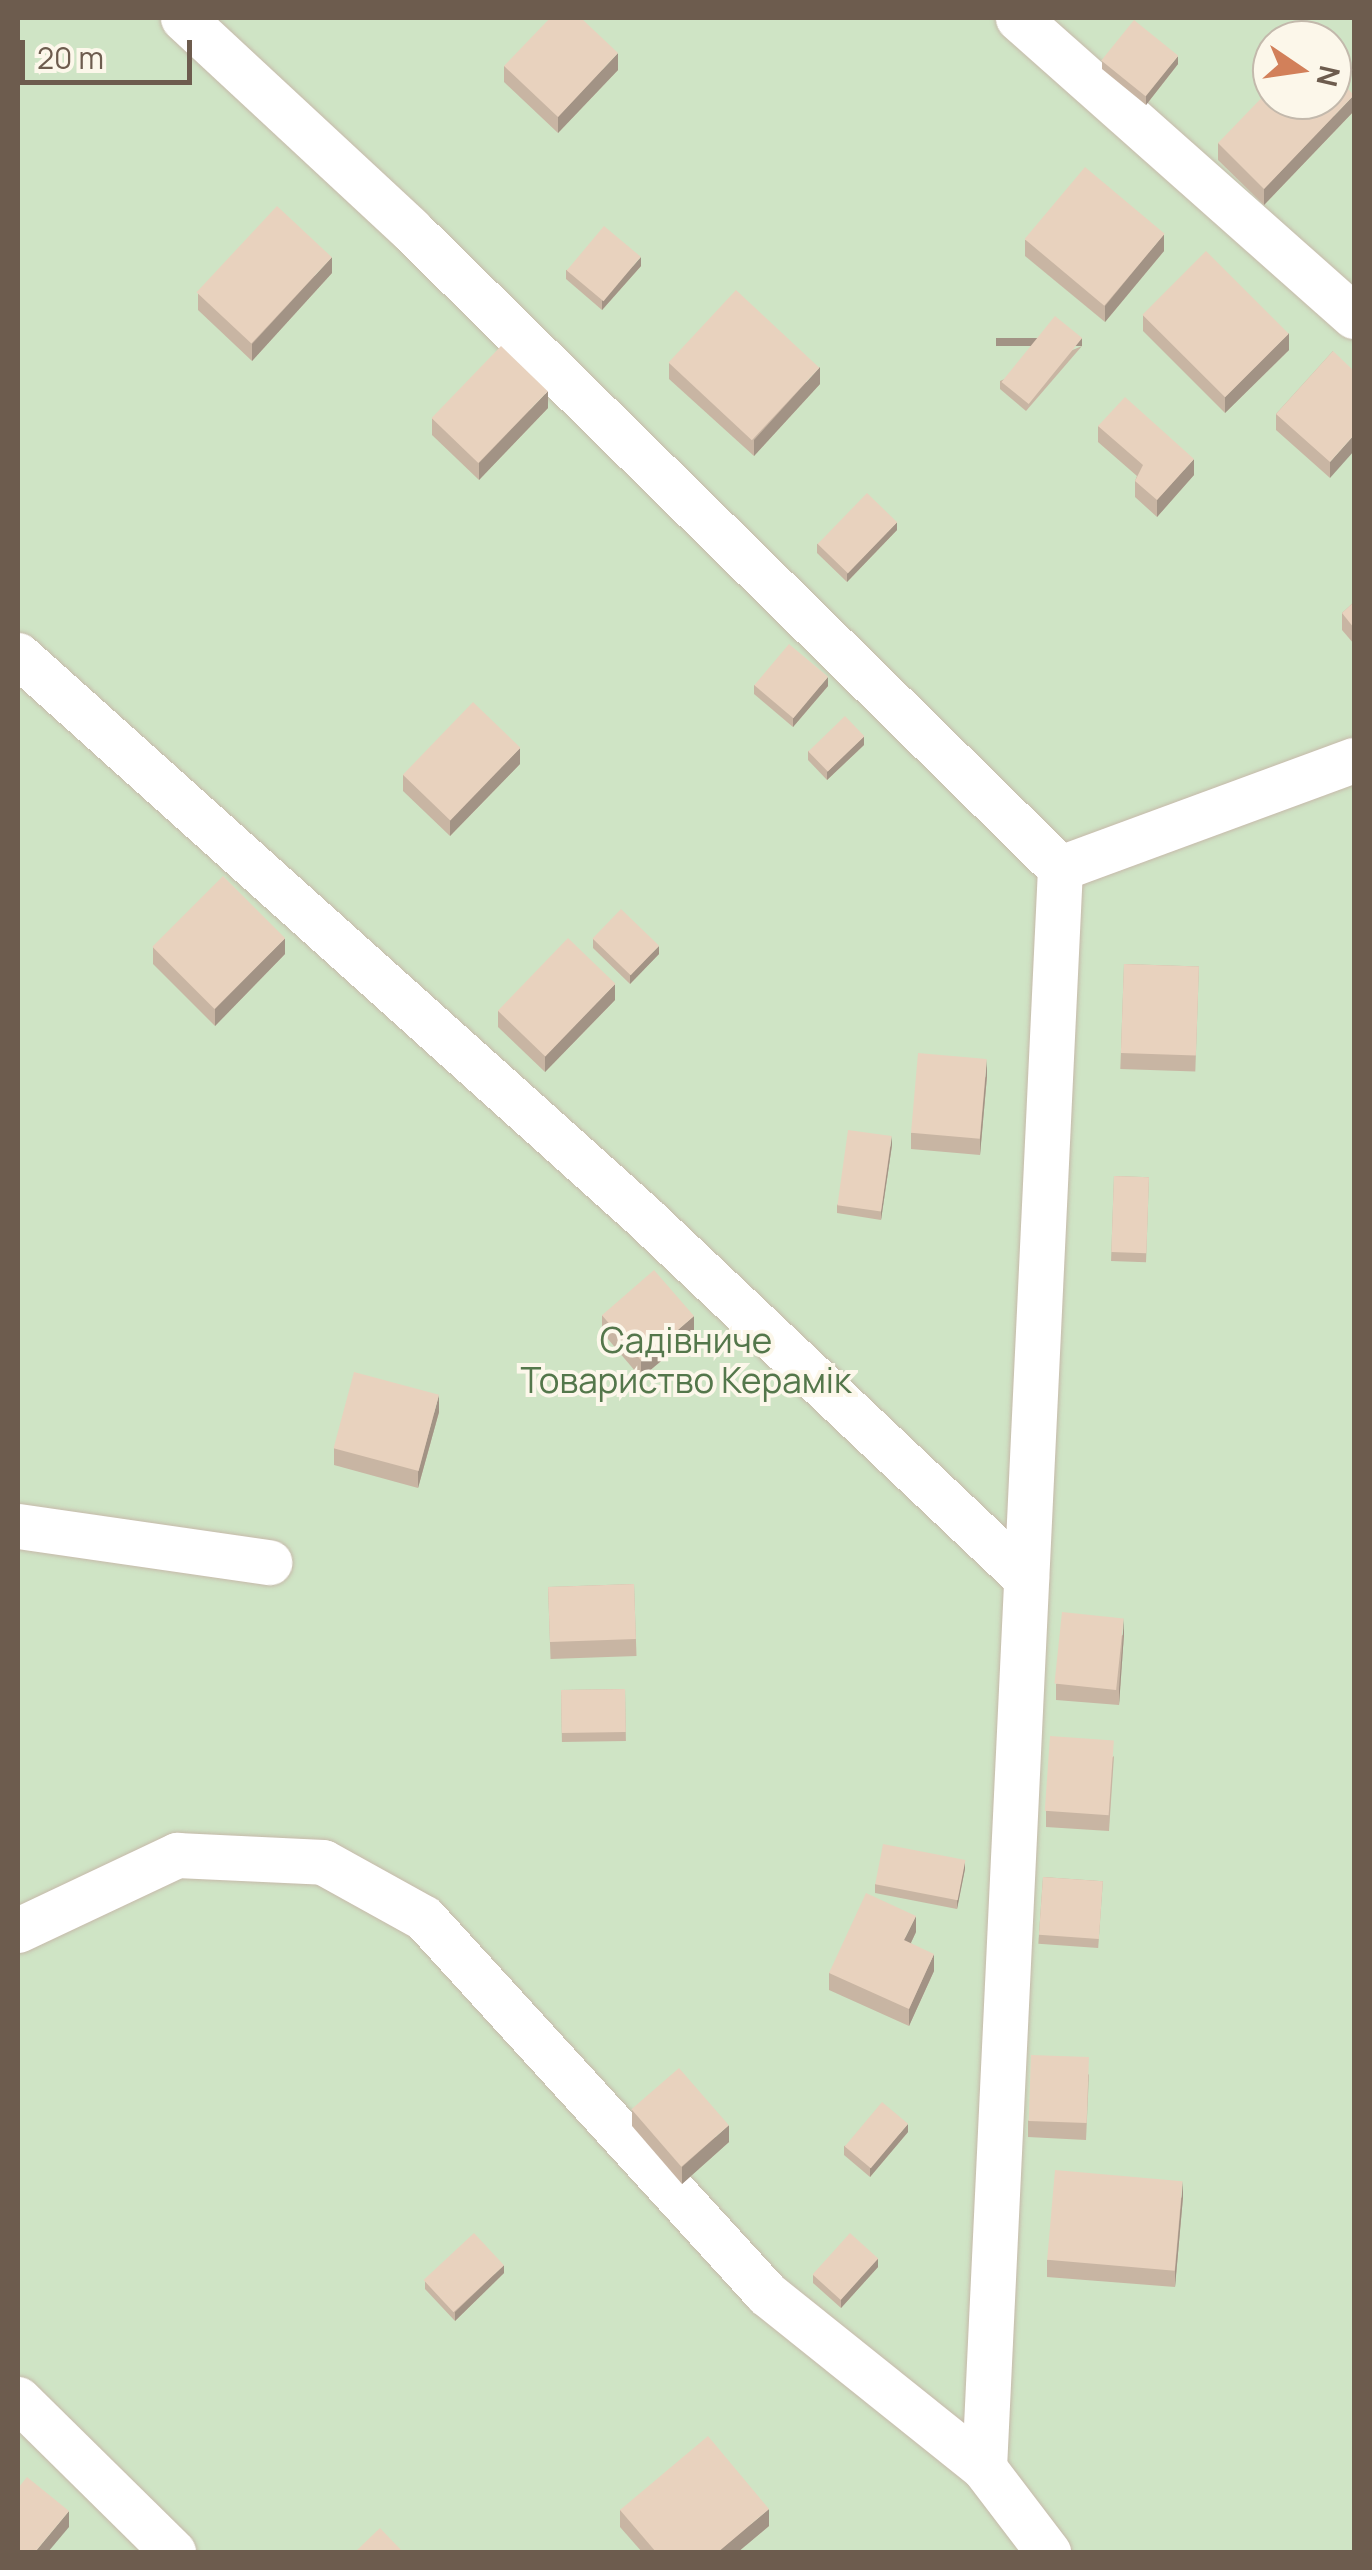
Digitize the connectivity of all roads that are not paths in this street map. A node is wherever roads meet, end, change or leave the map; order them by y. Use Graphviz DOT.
graph roads {
  1 [pos="183,18"];
  2 [pos="1018,18"];
  3 [pos="1354,316"];
  4 [pos="18,655"];
  5 [pos="1354,760"];
  6 [pos="1060,868"];
  7 [pos="18,1526"];
  8 [pos="269,1562"];
  9 [pos="1026,1578"];
  10 [pos="18,1930"];
  11 [pos="18,2399"];
  12 [pos="984,2468"];
  13 [pos="173,2552"];
  14 [pos="1048,2552"];
  1 -- 6 [label="street"];
  2 -- 3 [label="street"];
  4 -- 9 [label="street"];
  5 -- 6 [label="street"];
  6 -- 9 [label="street"];
  7 -- 8 [label="street"];
  9 -- 12 [label="street"];
  10 -- 12 [label="street"];
  11 -- 13 [label="street"];
  12 -- 14 [label="street"];
}
